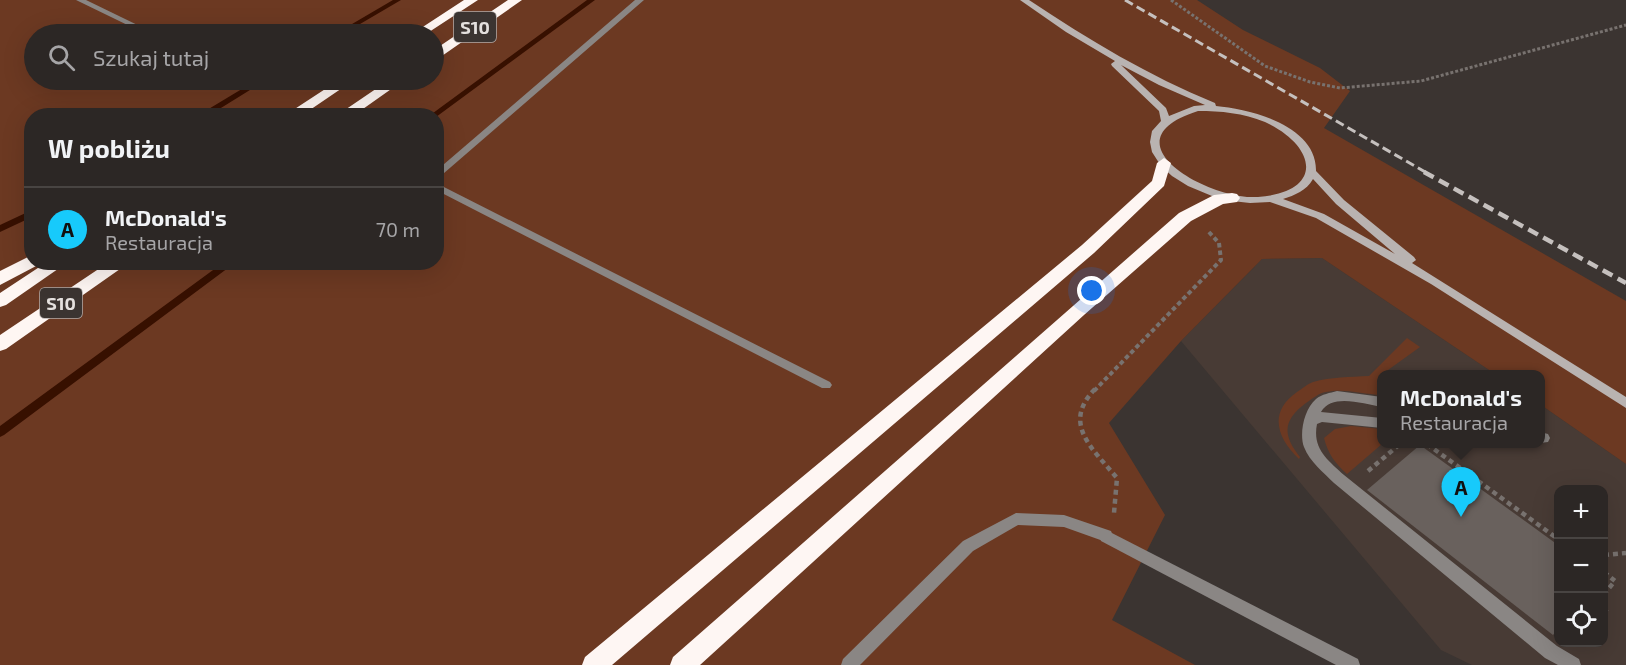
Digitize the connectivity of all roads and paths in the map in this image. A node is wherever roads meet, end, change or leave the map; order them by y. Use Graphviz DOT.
graph roads {
  1 [pos="80,0"];
  2 [pos="472,0"];
  3 [pos="516,0"];
  4 [pos="640,0"];
  5 [pos="1024,0"];
  6 [pos="1171,0"];
  7 [pos="131,24"];
  8 [pos="434,24"];
  9 [pos="1626,25"];
  10 [pos="444,48"];
  11 [pos="1100,51"];
  12 [pos="331,90"];
  13 [pos="382,90"];
  14 [pos="303,108"];
  15 [pos="355,108"];
  16 [pos="1219,108"];
  17 [pos="1165,120"];
  18 [pos="1164,163"];
  19 [pos="444,170"];
  20 [pos="1312,173"];
  21 [pos="444,190"];
  22 [pos="1232,198"];
  23 [pos="1273,199"];
  24 [pos="1206,229"];
  25 [pos="24,266"];
  26 [pos="48,270"];
  27 [pos="110,270"];
  28 [pos="0,279"];
  29 [pos="1435,281"];
  30 [pos="0,301"];
  31 [pos="0,344"];
  32 [pos="826,385"];
  33 [pos="1377,401"];
  34 [pos="1626,403"];
  35 [pos="1311,421"];
  36 [pos="1377,422"];
  37 [pos="1396,448"];
  38 [pos="1433,448"];
  39 [pos="1350,487"];
  40 [pos="1106,536"];
  41 [pos="1554,536"];
  42 [pos="1626,553"];
  43 [pos="1608,555"];
  44 [pos="1608,575"];
  45 [pos="1608,589"];
  46 [pos="594,665"];
  47 [pos="682,665"];
  48 [pos="849,665"];
  49 [pos="1352,665"];
  50 [pos="1573,665"];
  1 -- 7 [label="street"];
  2 -- 8 [label="highway, S10"];
  3 -- 10 [label="highway, S10"];
  4 -- 19 [label="street"];
  5 -- 11 [label="main road"];
  6 -- 9 [label="path"];
  11 -- 16 [label="main road"];
  11 -- 17 [label="main road"];
  12 -- 14 [label="highway"];
  13 -- 15 [label="highway"];
  16 -- 17 [label="main road"];
  16 -- 20 [label="main road"];
  17 -- 18 [label="main road"];
  18 -- 22 [label="main road"];
  18 -- 46 [label="highway"];
  20 -- 23 [label="main road"];
  20 -- 29 [label="main road"];
  21 -- 32 [label="street"];
  22 -- 23 [label="main road"];
  22 -- 47 [label="highway"];
  23 -- 29 [label="main road"];
  24 -- 40 [label="path"];
  25 -- 28 [label="highway"];
  26 -- 30 [label="highway, S10"];
  27 -- 31 [label="highway, S10"];
  29 -- 34 [label="main road"];
  33 -- 35 [label="street"];
  35 -- 36 [label="street"];
  35 -- 39 [label="street"];
  37 -- 39 [label="path"];
  38 -- 41 [label="path"];
  39 -- 50 [label="street"];
  40 -- 48 [label="street"];
  40 -- 49 [label="street"];
  42 -- 43 [label="path"];
  44 -- 45 [label="path"];
}
